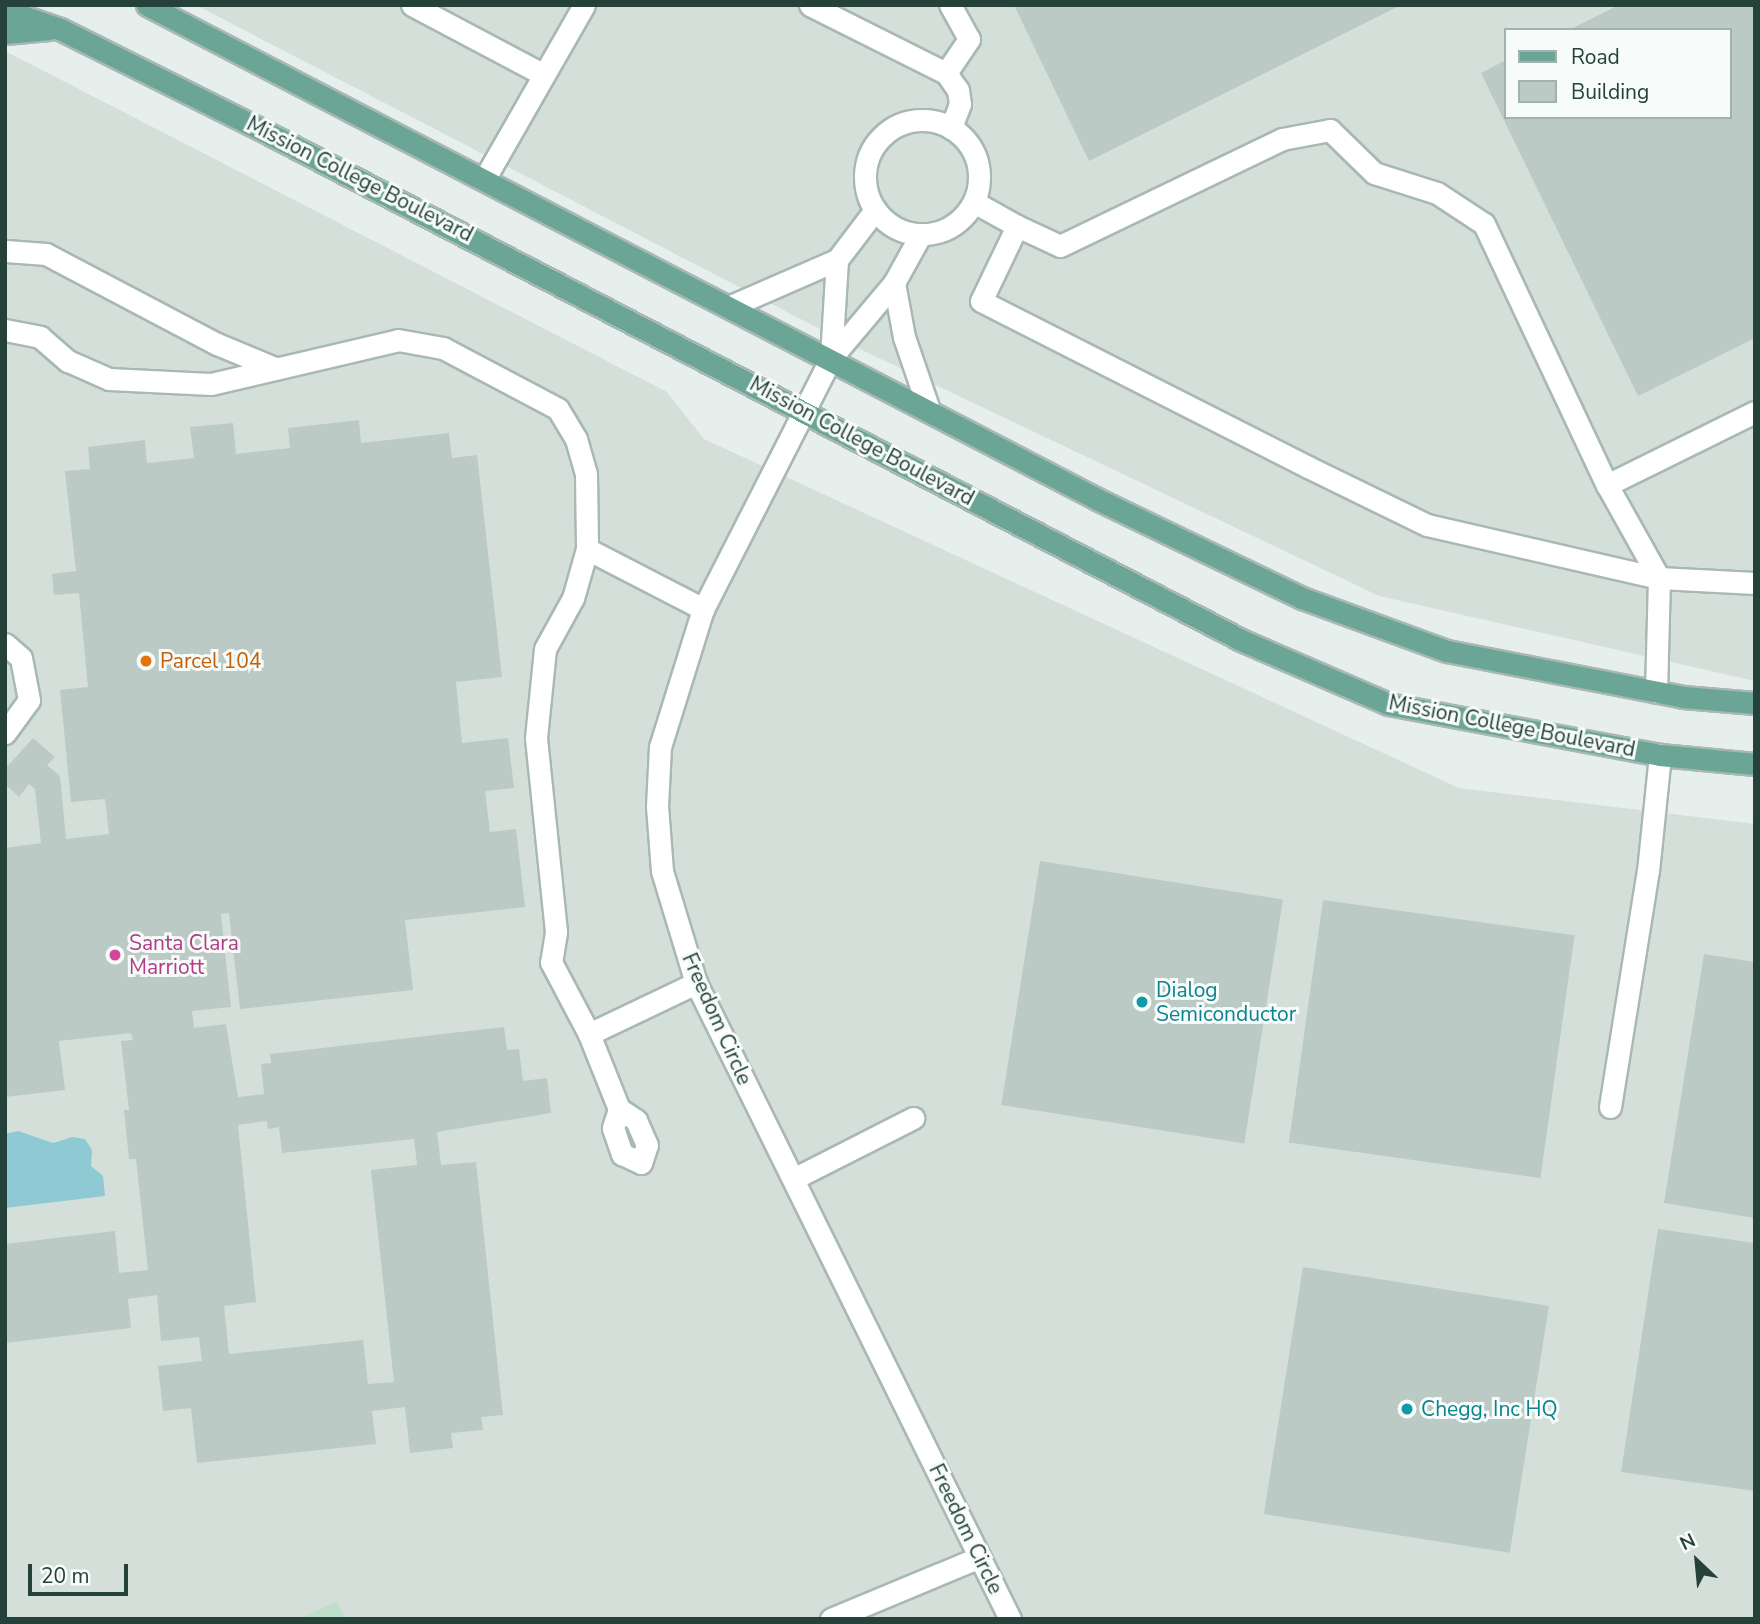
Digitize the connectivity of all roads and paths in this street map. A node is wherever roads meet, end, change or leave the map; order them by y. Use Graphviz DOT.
graph roads {
  1 [pos="147,5"];
  2 [pos="412,5"];
  3 [pos="584,5"];
  4 [pos="810,5"];
  5 [pos="950,5"];
  6 [pos="5,10"];
  7 [pos="60,29"];
  8 [pos="5,33"];
  9 [pos="946,73"];
  10 [pos="544,75"];
  11 [pos="951,128"];
  12 [pos="485,178"];
  13 [pos="974,202"];
  14 [pos="875,209"];
  15 [pos="1017,226"];
  16 [pos="921,234"];
  17 [pos="6,251"];
  18 [pos="836,260"];
  19 [pos="894,283"];
  20 [pos="731,306"];
  21 [pos="9,330"];
  22 [pos="831,358"];
  23 [pos="275,368"];
  24 [pos="928,407"];
  25 [pos="805,411"];
  26 [pos="1755,412"];
  27 [pos="1607,485"];
  28 [pos="587,549"];
  29 [pos="1660,578"];
  30 [pos="1755,583"];
  31 [pos="703,609"];
  32 [pos="5,644"];
  33 [pos="1656,692"];
  34 [pos="1755,703"];
  35 [pos="5,733"];
  36 [pos="1660,755"];
  37 [pos="1755,764"];
  38 [pos="696,983"];
  39 [pos="589,1034"];
  40 [pos="1610,1107"];
  41 [pos="620,1109"];
  42 [pos="913,1118"];
  43 [pos="793,1179"];
  44 [pos="980,1557"];
  45 [pos="831,1619"];
  46 [pos="1010,1619"];
  1 -- 12 [label="main road"];
  2 -- 10 [label="street"];
  3 -- 10 [label="street"];
  4 -- 9 [label="street"];
  5 -- 9 [label="street"];
  6 -- 7 [label="main road, Mission College Boulevard"];
  7 -- 8 [label="main road"];
  7 -- 25 [label="main road, Mission College Boulevard"];
  9 -- 11 [label="street"];
  10 -- 12 [label="street"];
  11 -- 13 [label="street"];
  11 -- 14 [label="street"];
  12 -- 20 [label="main road"];
  13 -- 15 [label="street"];
  13 -- 16 [label="street"];
  14 -- 16 [label="street"];
  14 -- 18 [label="street"];
  15 -- 27 [label="street"];
  15 -- 29 [label="street"];
  16 -- 19 [label="street"];
  17 -- 23 [label="street"];
  18 -- 20 [label="street"];
  18 -- 22 [label="street"];
  19 -- 22 [label="street"];
  19 -- 24 [label="street"];
  20 -- 22 [label="main road"];
  21 -- 23 [label="street"];
  22 -- 24 [label="main road"];
  22 -- 25 [label="street, Freedom Circle"];
  23 -- 28 [label="street"];
  24 -- 33 [label="main road"];
  25 -- 31 [label="street, Freedom Circle"];
  25 -- 36 [label="main road, Mission College Boulevard"];
  26 -- 27 [label="street"];
  27 -- 29 [label="street"];
  28 -- 31 [label="street"];
  28 -- 39 [label="street"];
  29 -- 30 [label="street"];
  29 -- 33 [label="street"];
  31 -- 38 [label="street, Freedom Circle"];
  32 -- 35 [label="street"];
  33 -- 34 [label="main road"];
  36 -- 37 [label="main road, Mission College Boulevard"];
  36 -- 40 [label="street"];
  38 -- 39 [label="street"];
  38 -- 43 [label="street, Freedom Circle"];
  39 -- 41 [label="street"];
  42 -- 43 [label="street"];
  43 -- 44 [label="street, Freedom Circle"];
  44 -- 45 [label="street"];
  44 -- 46 [label="street, Freedom Circle"];
}
